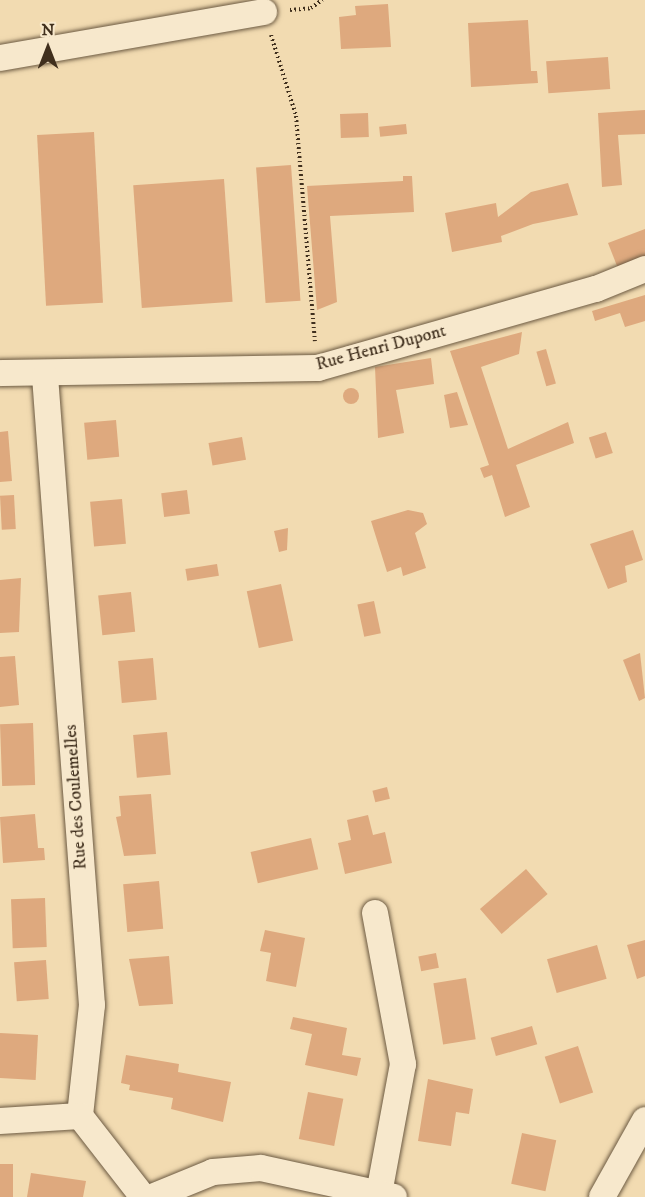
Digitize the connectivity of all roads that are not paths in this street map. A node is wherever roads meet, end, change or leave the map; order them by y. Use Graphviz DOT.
graph roads {
  1 [pos="264,12"];
  2 [pos="0,58"];
  3 [pos="645,269"];
  4 [pos="0,373"];
  5 [pos="45,375"];
  6 [pos="375,913"];
  7 [pos="80,1116"];
  8 [pos="645,1120"];
  9 [pos="0,1121"];
  10 [pos="387,1196"];
  11 [pos="143,1197"];
  12 [pos="152,1197"];
  13 [pos="602,1197"];
  1 -- 2 [label="street"];
  3 -- 5 [label="street, Rue Henri Dupont"];
  4 -- 5 [label="street, Rue Henri Dupont"];
  5 -- 7 [label="street, Rue des Coulemelles"];
  6 -- 10 [label="street"];
  7 -- 9 [label="street"];
  7 -- 11 [label="street"];
  8 -- 13 [label="street"];
  10 -- 12 [label="street"];
}
